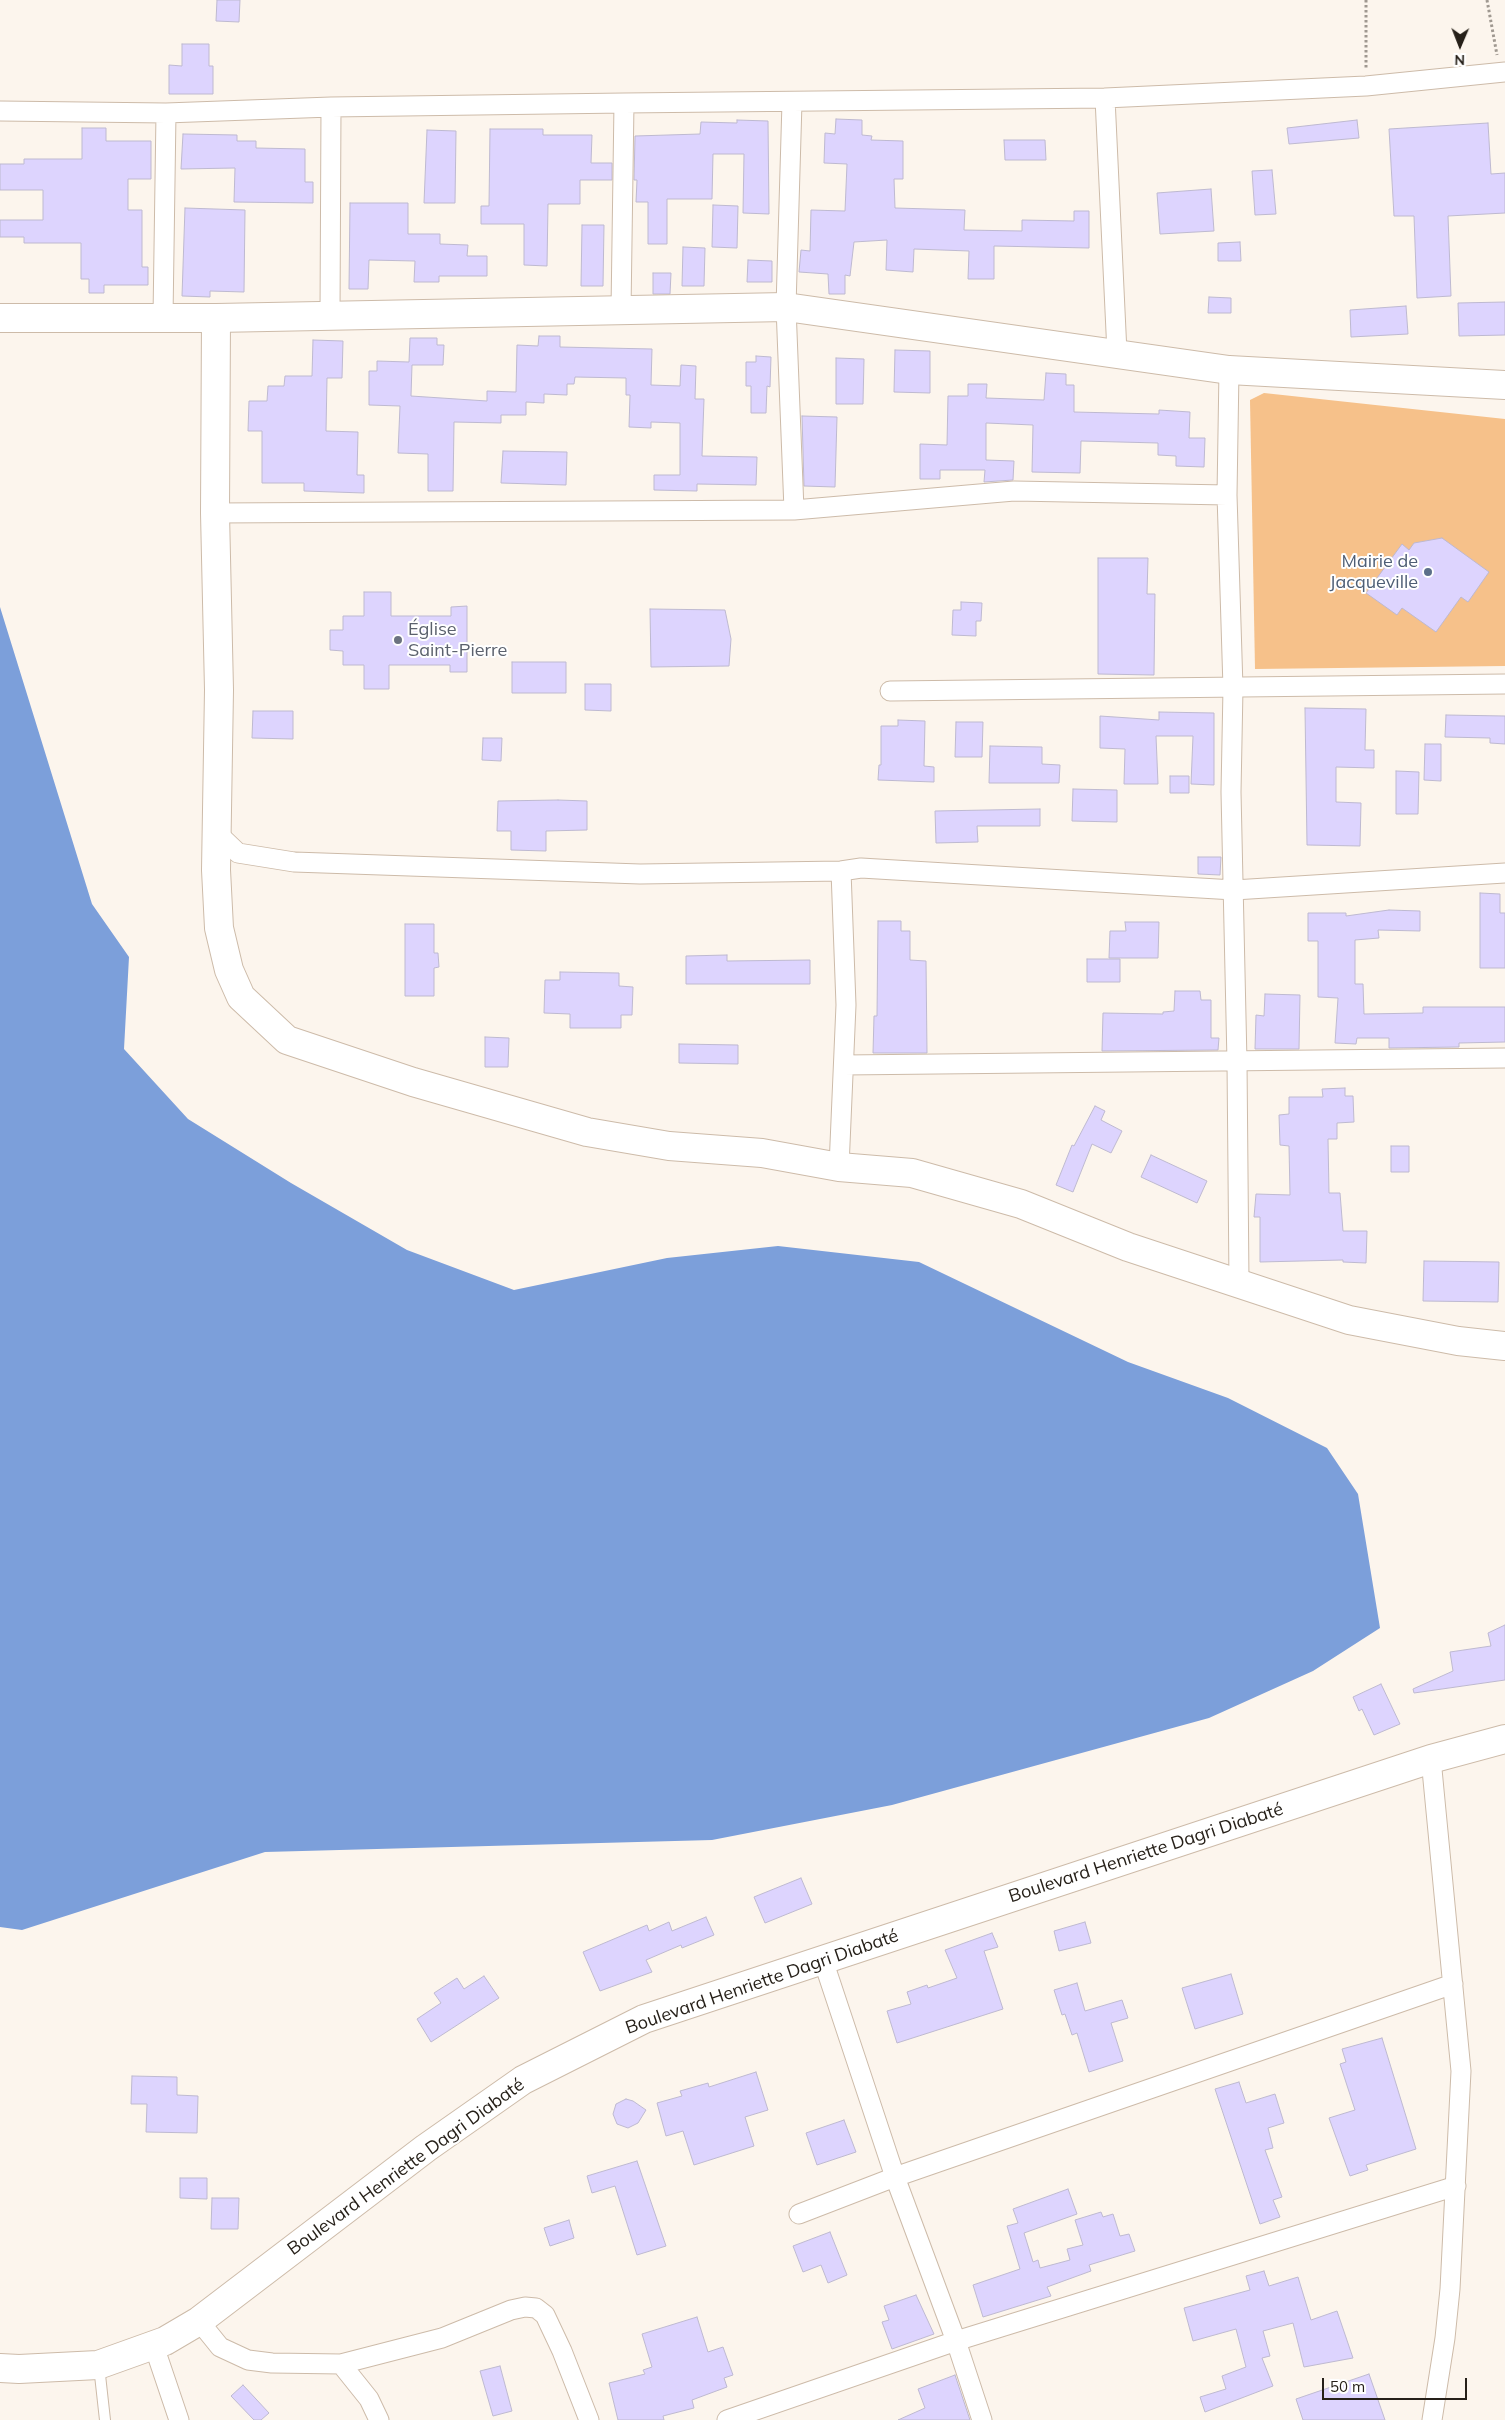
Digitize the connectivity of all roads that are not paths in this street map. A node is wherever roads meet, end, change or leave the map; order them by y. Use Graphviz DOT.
graph roads {
  1 [pos="1503,73"];
  2 [pos="1105,98"];
  3 [pos="792,102"];
  4 [pos="624,103"];
  5 [pos="331,108"];
  6 [pos="0,111"];
  7 [pos="166,113"];
  8 [pos="786,307"];
  9 [pos="621,310"];
  10 [pos="330,314"];
  11 [pos="163,317"];
  12 [pos="0,318"];
  13 [pos="216,318"];
  14 [pos="1117,353"];
  15 [pos="1229,370"];
  16 [pos="1505,385"];
  17 [pos="1227,494"];
  18 [pos="794,510"];
  19 [pos="215,513"];
  20 [pos="1505,684"];
  21 [pos="1233,688"];
  22 [pos="890,691"];
  23 [pos="217,833"];
  24 [pos="841,871"];
  25 [pos="1505,873"];
  26 [pos="1234,890"];
  27 [pos="1505,1058"];
  28 [pos="1237,1062"];
  29 [pos="844,1065"];
  30 [pos="839,1167"];
  31 [pos="1239,1283"];
  32 [pos="1505,1346"];
  33 [pos="1505,1739"];
  34 [pos="1431,1759"];
  35 [pos="823,1960"];
  36 [pos="1453,1984"];
  37 [pos="895,2177"];
  38 [pos="1456,2186"];
  39 [pos="799,2214"];
  40 [pos="199,2321"];
  41 [pos="956,2341"];
  42 [pos="154,2346"];
  43 [pos="341,2364"];
  44 [pos="98,2365"];
  45 [pos="0,2368"];
  46 [pos="105,2420"];
  47 [pos="179,2420"];
  48 [pos="379,2420"];
  49 [pos="589,2420"];
  50 [pos="727,2420"];
  51 [pos="982,2420"];
  52 [pos="1432,2420"];
  1 -- 2 [label="street"];
  2 -- 3 [label="street"];
  2 -- 14 [label="street"];
  3 -- 4 [label="street"];
  3 -- 8 [label="street"];
  4 -- 5 [label="street"];
  4 -- 9 [label="street"];
  5 -- 7 [label="street"];
  5 -- 10 [label="street"];
  6 -- 7 [label="street"];
  7 -- 11 [label="street"];
  8 -- 9 [label="street"];
  8 -- 14 [label="street"];
  8 -- 18 [label="street"];
  9 -- 10 [label="street"];
  10 -- 13 [label="street"];
  11 -- 12 [label="street"];
  11 -- 13 [label="street"];
  13 -- 19 [label="street"];
  14 -- 15 [label="street"];
  15 -- 16 [label="street"];
  15 -- 17 [label="street"];
  17 -- 18 [label="street"];
  17 -- 21 [label="street"];
  18 -- 19 [label="street"];
  19 -- 23 [label="street"];
  20 -- 21 [label="street"];
  21 -- 22 [label="street"];
  21 -- 26 [label="street"];
  23 -- 24 [label="street"];
  23 -- 30 [label="street"];
  24 -- 26 [label="street"];
  24 -- 29 [label="street"];
  25 -- 26 [label="street"];
  26 -- 28 [label="street"];
  27 -- 28 [label="street"];
  28 -- 29 [label="street"];
  28 -- 31 [label="street"];
  29 -- 30 [label="street"];
  30 -- 31 [label="street"];
  31 -- 32 [label="street"];
  33 -- 34 [label="street, Boulevard Henriette Dagri Diabaté"];
  34 -- 35 [label="street, Boulevard Henriette Dagri Diabaté"];
  34 -- 36 [label="street"];
  35 -- 37 [label="street"];
  35 -- 40 [label="street, Boulevard Henriette Dagri Diabaté"];
  36 -- 37 [label="street"];
  36 -- 38 [label="street"];
  37 -- 39 [label="street"];
  37 -- 41 [label="street"];
  38 -- 41 [label="street"];
  38 -- 52 [label="street"];
  40 -- 42 [label="street, Boulevard Henriette Dagri Diabaté"];
  40 -- 43 [label="street"];
  41 -- 50 [label="street"];
  41 -- 51 [label="street"];
  42 -- 44 [label="street, Boulevard Henriette Dagri Diabaté"];
  42 -- 47 [label="street"];
  43 -- 48 [label="street"];
  43 -- 49 [label="street"];
  44 -- 45 [label="street, Boulevard Henriette Dagri Diabaté"];
  44 -- 46 [label="lane"];
}
